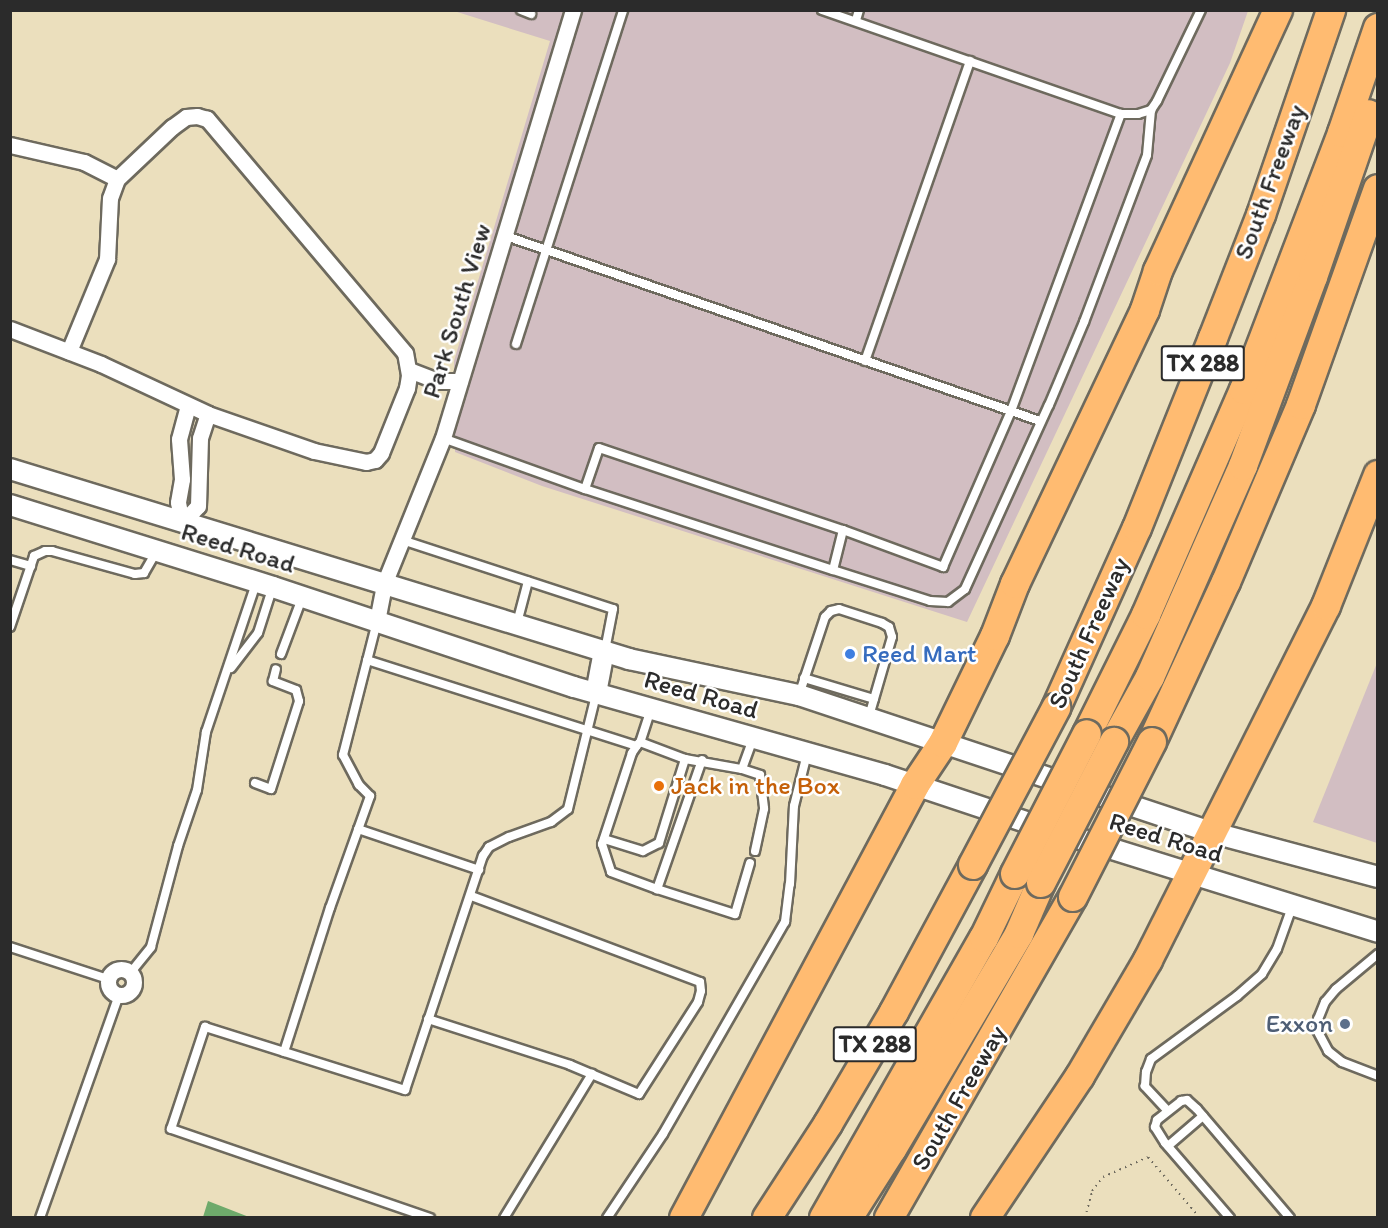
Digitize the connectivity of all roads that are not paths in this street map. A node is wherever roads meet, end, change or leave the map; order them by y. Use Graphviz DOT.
graph roads {
  1 [pos="521,10"];
  2 [pos="573,10"];
  3 [pos="623,10"];
  4 [pos="822,10"];
  5 [pos="859,10"];
  6 [pos="1201,10"];
  7 [pos="1278,10"];
  8 [pos="1331,10"];
  9 [pos="531,14"];
  10 [pos="856,20"];
  11 [pos="1377,28"];
  12 [pos="970,61"];
  13 [pos="1377,89"];
  14 [pos="1151,110"];
  15 [pos="1121,114"];
  16 [pos="10,145"];
  17 [pos="117,179"];
  18 [pos="1377,189"];
  19 [pos="506,236"];
  20 [pos="546,249"];
  21 [pos="10,329"];
  22 [pos="516,344"];
  23 [pos="69,351"];
  24 [pos="865,361"];
  25 [pos="409,370"];
  26 [pos="460,381"];
  27 [pos="188,405"];
  28 [pos="1011,411"];
  29 [pos="208,414"];
  30 [pos="1040,421"];
  31 [pos="442,438"];
  32 [pos="10,469"];
  33 [pos="1377,475"];
  34 [pos="585,489"];
  35 [pos="10,505"];
  36 [pos="182,523"];
  37 [pos="843,530"];
  38 [pos="402,540"];
  39 [pos="165,553"];
  40 [pos="10,560"];
  41 [pos="31,566"];
  42 [pos="833,570"];
  43 [pos="528,581"];
  44 [pos="384,584"];
  45 [pos="264,585"];
  46 [pos="303,597"];
  47 [pos="377,621"];
  48 [pos="517,625"];
  49 [pos="10,627"];
  50 [pos="604,651"];
  51 [pos="281,654"];
  52 [pos="367,660"];
  53 [pos="276,669"];
  54 [pos="228,671"];
  55 [pos="801,687"];
  56 [pos="596,693"];
  57 [pos="871,708"];
  58 [pos="651,709"];
  59 [pos="587,731"];
  60 [pos="753,738"];
  61 [pos="1101,738"];
  62 [pos="943,743"];
  63 [pos="639,744"];
  64 [pos="807,753"];
  65 [pos="684,759"];
  66 [pos="702,760"];
  67 [pos="742,770"];
  68 [pos="255,783"];
  69 [pos="915,785"];
  70 [pos="358,829"];
  71 [pos="1214,833"];
  72 [pos="604,839"];
  73 [pos="754,851"];
  74 [pos="750,863"];
  75 [pos="479,870"];
  76 [pos="1191,875"];
  77 [pos="1377,877"];
  78 [pos="657,889"];
  79 [pos="471,896"];
  80 [pos="1293,906"];
  81 [pos="1377,932"];
  82 [pos="10,947"];
  83 [pos="1377,954"];
  84 [pos="131,972"];
  85 [pos="108,979"];
  86 [pos="119,995"];
  87 [pos="428,1019"];
  88 [pos="284,1052"];
  89 [pos="592,1074"];
  90 [pos="1377,1076"];
  91 [pos="1167,1110"];
  92 [pos="1203,1116"];
  93 [pos="1168,1146"];
  94 [pos="40,1218"];
  95 [pos="430,1218"];
  96 [pos="504,1218"];
  97 [pos="607,1218"];
  98 [pos="684,1218"];
  99 [pos="766,1218"];
  100 [pos="825,1218"];
  101 [pos="848,1218"];
  102 [pos="889,1218"];
  103 [pos="985,1218"];
  104 [pos="1230,1218"];
  105 [pos="1290,1218"];
  1 -- 9 [label="lane"];
  2 -- 19 [label="street, Park South View"];
  3 -- 20 [label="lane"];
  4 -- 10 [label="lane"];
  5 -- 10 [label="lane"];
  6 -- 14 [label="lane"];
  7 -- 62 [label="highway"];
  8 -- 99 [label="highway, South Freeway / TX 288, bridge"];
  10 -- 12 [label="lane"];
  11 -- 61 [label="highway"];
  12 -- 15 [label="lane"];
  12 -- 24 [label="lane"];
  13 -- 61 [label="highway"];
  14 -- 15 [label="lane"];
  14 -- 30 [label="lane"];
  15 -- 28 [label="lane"];
  16 -- 17 [label="street"];
  17 -- 23 [label="street"];
  17 -- 25 [label="street"];
  18 -- 102 [label="highway, South Freeway, bridge"];
  19 -- 20 [label="lane"];
  19 -- 26 [label="street, Park South View"];
  20 -- 22 [label="lane"];
  20 -- 24 [label="lane"];
  21 -- 23 [label="street"];
  23 -- 27 [label="street"];
  24 -- 28 [label="lane"];
  25 -- 26 [label="street"];
  25 -- 29 [label="street"];
  26 -- 31 [label="street, Park South View"];
  27 -- 29 [label="street"];
  27 -- 36 [label="street"];
  28 -- 30 [label="lane"];
  28 -- 37 [label="lane"];
  29 -- 36 [label="street"];
  30 -- 42 [label="lane"];
  31 -- 34 [label="lane"];
  31 -- 38 [label="street, Park South View"];
  32 -- 36 [label="street, Reed Road"];
  33 -- 71 [label="highway"];
  34 -- 37 [label="lane"];
  34 -- 42 [label="lane"];
  35 -- 39 [label="street, Reed Road"];
  36 -- 39 [label="street"];
  36 -- 44 [label="street, Reed Road"];
  37 -- 42 [label="lane"];
  38 -- 43 [label="lane"];
  38 -- 44 [label="street, Park South View"];
  39 -- 41 [label="lane"];
  39 -- 45 [label="street, Reed Road"];
  40 -- 41 [label="lane"];
  41 -- 49 [label="lane"];
  43 -- 48 [label="lane"];
  43 -- 50 [label="lane"];
  44 -- 47 [label="street, Park South View"];
  44 -- 48 [label="street, Reed Road"];
  45 -- 46 [label="street, Reed Road"];
  45 -- 54 [label="lane"];
  45 -- 54 [label="lane"];
  46 -- 47 [label="street, Reed Road"];
  46 -- 51 [label="lane"];
  47 -- 52 [label="lane"];
  47 -- 56 [label="street, Reed Road"];
  48 -- 50 [label="street, Reed Road"];
  50 -- 55 [label="street, Reed Road"];
  50 -- 56 [label="street"];
  52 -- 59 [label="lane"];
  52 -- 70 [label="lane"];
  53 -- 68 [label="lane"];
  54 -- 84 [label="lane"];
  55 -- 57 [label="street, Reed Road"];
  55 -- 57 [label="lane"];
  56 -- 58 [label="street, Reed Road"];
  56 -- 59 [label="lane"];
  57 -- 62 [label="street, Reed Road"];
  58 -- 60 [label="street, Reed Road"];
  58 -- 63 [label="lane"];
  59 -- 63 [label="lane"];
  59 -- 75 [label="lane"];
  60 -- 64 [label="street, Reed Road"];
  60 -- 67 [label="lane"];
  61 -- 100 [label="highway, bridge"];
  61 -- 101 [label="highway, bridge"];
  62 -- 69 [label="highway"];
  62 -- 71 [label="street, Reed Road"];
  63 -- 65 [label="lane"];
  63 -- 72 [label="lane"];
  64 -- 69 [label="street, Reed Road"];
  64 -- 97 [label="lane"];
  65 -- 66 [label="lane"];
  65 -- 72 [label="lane"];
  66 -- 67 [label="lane"];
  66 -- 78 [label="lane"];
  67 -- 73 [label="lane"];
  69 -- 76 [label="street, Reed Road"];
  69 -- 98 [label="highway"];
  70 -- 75 [label="lane"];
  70 -- 88 [label="lane"];
  71 -- 76 [label="highway"];
  71 -- 77 [label="street, Reed Road"];
  72 -- 78 [label="lane"];
  74 -- 78 [label="lane"];
  75 -- 79 [label="lane"];
  76 -- 80 [label="street, Reed Road"];
  76 -- 103 [label="highway"];
  79 -- 87 [label="lane"];
  79 -- 89 [label="lane"];
  80 -- 81 [label="street, Reed Road"];
  80 -- 91 [label="lane"];
  82 -- 85 [label="lane"];
  83 -- 90 [label="lane"];
  84 -- 85 [label="street"];
  84 -- 86 [label="street"];
  85 -- 86 [label="street"];
  86 -- 94 [label="lane"];
  87 -- 88 [label="lane"];
  87 -- 89 [label="lane"];
  88 -- 95 [label="lane"];
  89 -- 96 [label="lane"];
  91 -- 92 [label="lane"];
  91 -- 93 [label="lane"];
  92 -- 93 [label="lane"];
  92 -- 105 [label="lane"];
  93 -- 104 [label="lane"];
}
